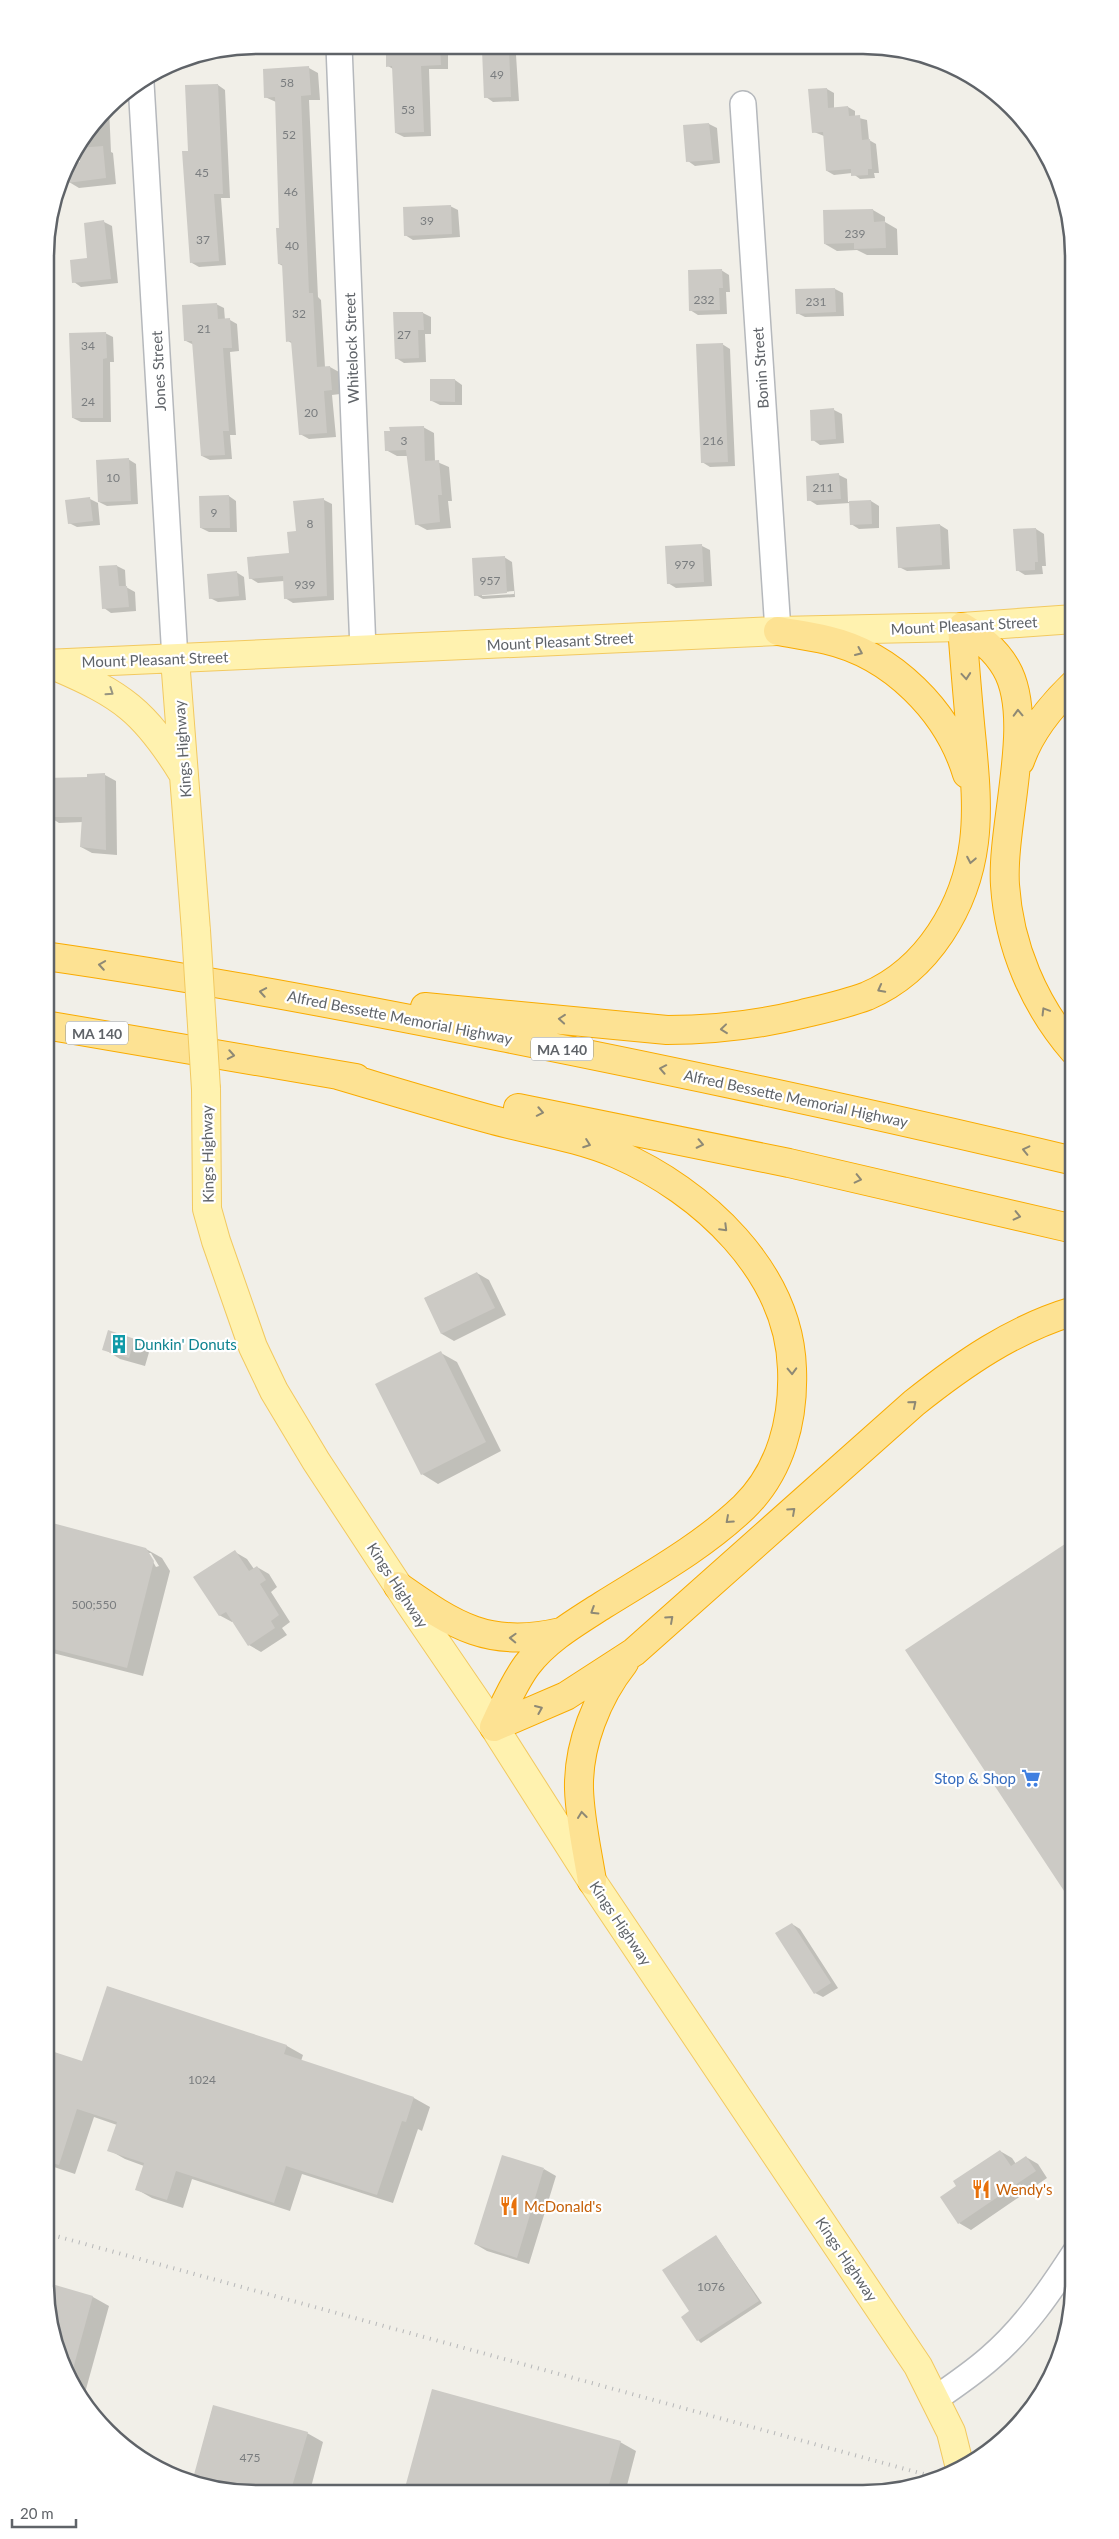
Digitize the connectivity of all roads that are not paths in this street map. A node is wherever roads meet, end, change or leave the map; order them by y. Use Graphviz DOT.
graph roads {
  1 [pos="339,54"];
  2 [pos="141,90"];
  3 [pos="743,104"];
  4 [pos="1065,620"];
  5 [pos="962,627"];
  6 [pos="778,631"];
  7 [pos="363,650"];
  8 [pos="176,659"];
  9 [pos="54,664"];
  10 [pos="54,667"];
  11 [pos="1065,694"];
  12 [pos="184,775"];
  13 [pos="1013,779"];
  14 [pos="976,812"];
  15 [pos="54,957"];
  16 [pos="289,996"];
  17 [pos="54,1027"];
  18 [pos="1065,1040"];
  19 [pos="338,1075"];
  20 [pos="1065,1159"];
  21 [pos="1065,1227"];
  22 [pos="1065,1315"];
  23 [pos="398,1586"];
  24 [pos="561,1632"];
  25 [pos="634,1652"];
  26 [pos="494,1727"];
  27 [pos="592,1881"];
  28 [pos="1065,2268"];
  29 [pos="935,2399"];
  30 [pos="958,2461"];
  1 -- 7 [label="street, Whitelock Street"];
  2 -- 8 [label="street, Jones Street"];
  3 -- 6 [label="street, Bonin Street"];
  4 -- 5 [label="main road, Mount Pleasant Street"];
  5 -- 6 [label="main road, Mount Pleasant Street"];
  13 -- 5 [label="highway, one-way"];
  5 -- 14 [label="highway, one-way"];
  6 -- 7 [label="main road, Mount Pleasant Street"];
  6 -- 14 [label="highway, one-way"];
  7 -- 8 [label="main road, Mount Pleasant Street"];
  8 -- 9 [label="main road, Mount Pleasant Street"];
  8 -- 12 [label="main road, Kings Highway"];
  10 -- 12 [label="main road, one-way"];
  11 -- 13 [label="highway"];
  12 -- 23 [label="main road, Kings Highway, bridge"];
  18 -- 13 [label="highway, one-way"];
  14 -- 16 [label="highway, one-way"];
  16 -- 15 [label="highway, Alfred Bessette Memorial Highway / MA 140, one-way"];
  20 -- 16 [label="highway, Alfred Bessette Memorial Highway / MA 140, one-way"];
  17 -- 19 [label="highway, MA 140, one-way"];
  19 -- 21 [label="highway, MA 140, one-way"];
  19 -- 24 [label="highway, one-way"];
  25 -- 22 [label="highway, one-way"];
  24 -- 23 [label="highway, one-way"];
  23 -- 26 [label="main road, Kings Highway"];
  24 -- 26 [label="highway"];
  26 -- 25 [label="highway, one-way"];
  27 -- 25 [label="highway, one-way"];
  26 -- 27 [label="main road, Kings Highway"];
  27 -- 29 [label="main road, Kings Highway"];
  28 -- 29 [label="street"];
  29 -- 30 [label="main road, Kings Highway"];
}
